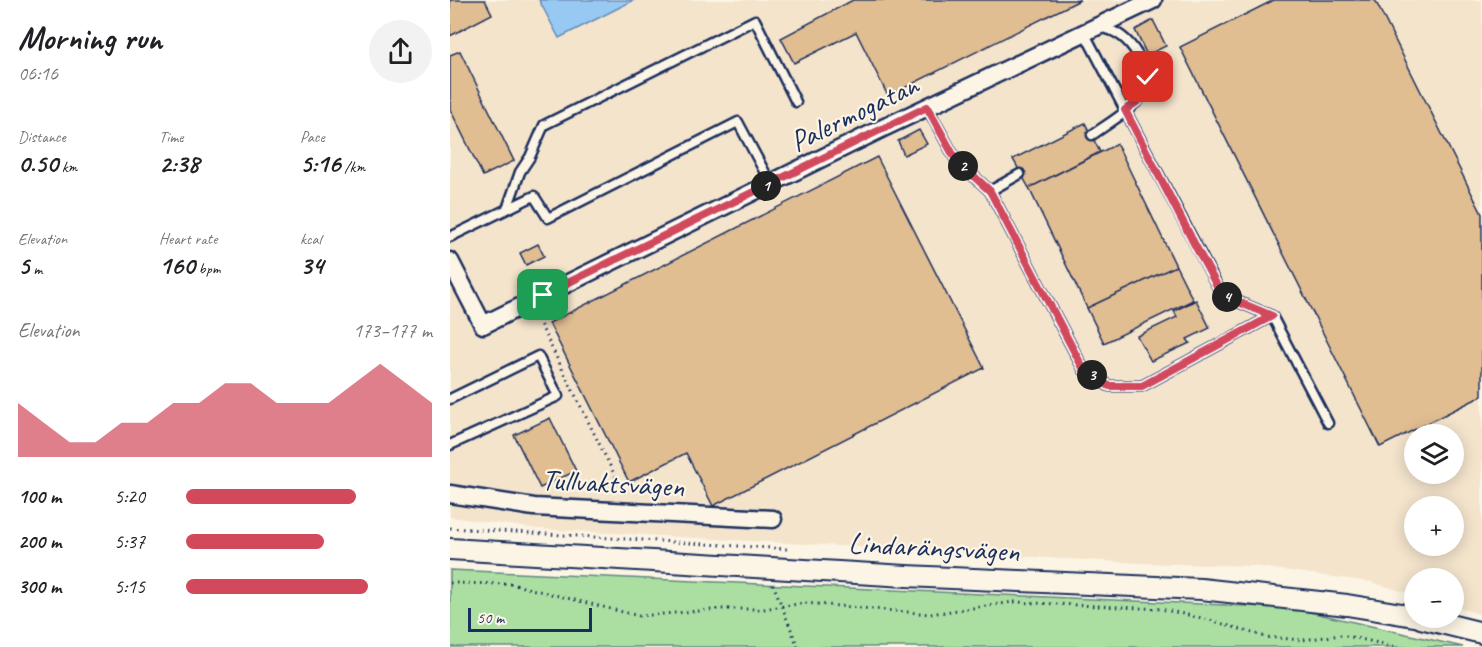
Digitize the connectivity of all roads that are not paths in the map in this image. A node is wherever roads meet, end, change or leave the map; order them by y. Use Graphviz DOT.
graph roads {
  1 [pos="1153,0"];
  2 [pos="1089,30"];
  3 [pos="796,102"];
  4 [pos="927,107"];
  5 [pos="1125,110"];
  6 [pos="1092,135"];
  7 [pos="1020,174"];
  8 [pos="771,184"];
  9 [pos="990,191"];
  10 [pos="507,209"];
  11 [pos="450,237"];
  12 [pos="450,261"];
  13 [pos="1272,316"];
  14 [pos="450,399"];
  15 [pos="1328,423"];
  16 [pos="450,445"];
  17 [pos="450,494"];
  18 [pos="774,519"];
  19 [pos="450,549"];
  20 [pos="1404,614"];
  21 [pos="1462,628"];
  22 [pos="1482,633"];
  1 -- 2 [label="street, Palermogatan"];
  2 -- 4 [label="street, Palermogatan"];
  2 -- 5 [label="lane"];
  2 -- 5 [label="lane"];
  3 -- 10 [label="lane"];
  4 -- 8 [label="street, Palermogatan"];
  4 -- 9 [label="lane"];
  5 -- 6 [label="lane"];
  5 -- 13 [label="lane"];
  7 -- 9 [label="lane"];
  8 -- 10 [label="lane"];
  8 -- 12 [label="street, Palermogatan"];
  9 -- 13 [label="lane"];
  10 -- 11 [label="lane"];
  13 -- 15 [label="lane"];
  14 -- 16 [label="lane"];
  17 -- 18 [label="street, Tullvaktsvägen"];
  19 -- 20 [label="street, Lindarängsvägen"];
  21 -- 22 [label="street"];
}
